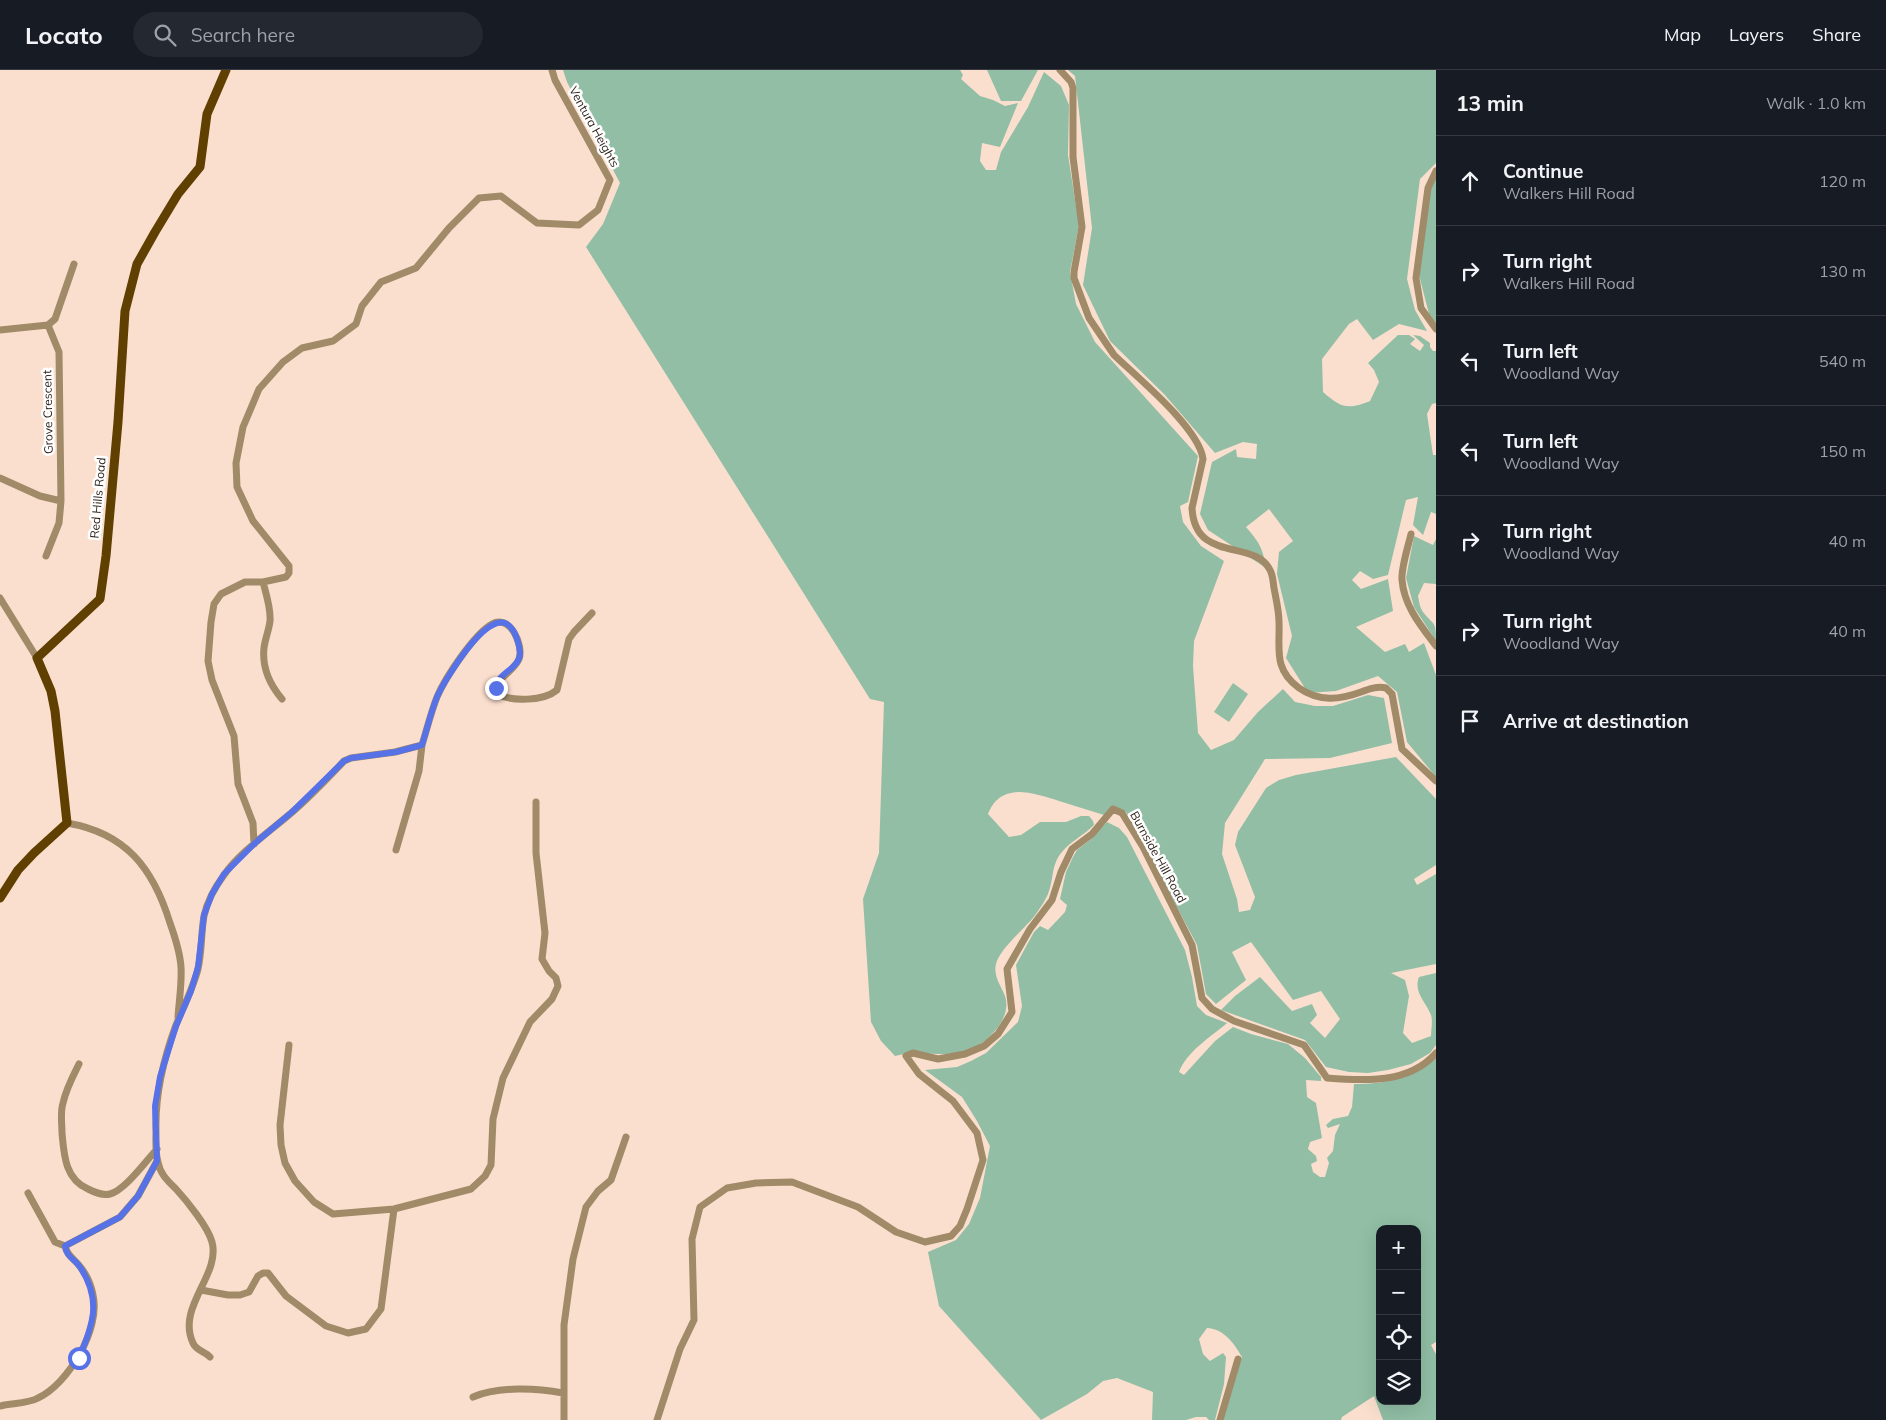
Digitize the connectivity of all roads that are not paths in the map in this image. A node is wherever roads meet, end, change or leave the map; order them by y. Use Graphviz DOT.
graph roads {
  1 [pos="226,70"];
  2 [pos="552,70"];
  3 [pos="1060,70"];
  4 [pos="1436,171"];
  5 [pos="74,264"];
  6 [pos="48,325"];
  7 [pos="1436,329"];
  8 [pos="0,330"];
  9 [pos="0,478"];
  10 [pos="61,501"];
  11 [pos="1411,534"];
  12 [pos="46,556"];
  13 [pos="263,582"];
  14 [pos="0,598"];
  15 [pos="592,613"];
  16 [pos="1436,646"];
  17 [pos="38,658"];
  18 [pos="282,699"];
  19 [pos="422,745"];
  20 [pos="1436,781"];
  21 [pos="536,802"];
  22 [pos="66,823"];
  23 [pos="254,844"];
  24 [pos="396,850"];
  25 [pos="0,898"];
  26 [pos="178,1022"];
  27 [pos="289,1046"];
  28 [pos="1436,1053"];
  29 [pos="79,1064"];
  30 [pos="626,1137"];
  31 [pos="157,1149"];
  32 [pos="157,1161"];
  33 [pos="28,1193"];
  34 [pos="394,1209"];
  35 [pos="65,1246"];
  36 [pos="201,1290"];
  37 [pos="210,1357"];
  38 [pos="1238,1359"];
  39 [pos="562,1393"];
  40 [pos="473,1397"];
  41 [pos="0,1406"];
  42 [pos="564,1420"];
  43 [pos="657,1420"];
  44 [pos="1220,1420"];
  1 -- 17 [label="main road, Red Hills Road"];
  2 -- 13 [label="street, Ventura Heights"];
  3 -- 20 [label="street"];
  4 -- 7 [label="street"];
  5 -- 6 [label="street"];
  6 -- 8 [label="street"];
  6 -- 10 [label="street, Grove Crescent"];
  9 -- 10 [label="street"];
  10 -- 12 [label="street, Grove Crescent"];
  11 -- 16 [label="street"];
  13 -- 18 [label="street"];
  13 -- 23 [label="street, Ventura Heights"];
  14 -- 17 [label="street"];
  15 -- 19 [label="street"];
  17 -- 22 [label="main road"];
  19 -- 23 [label="street"];
  19 -- 24 [label="street"];
  21 -- 34 [label="street"];
  22 -- 25 [label="main road"];
  22 -- 26 [label="street"];
  23 -- 26 [label="street"];
  26 -- 31 [label="street"];
  27 -- 34 [label="street"];
  28 -- 43 [label="street, Burnside Hill Road"];
  29 -- 31 [label="street"];
  30 -- 39 [label="street"];
  31 -- 32 [label="street"];
  32 -- 35 [label="street"];
  32 -- 36 [label="street"];
  33 -- 35 [label="street"];
  34 -- 36 [label="street"];
  35 -- 41 [label="street"];
  36 -- 37 [label="street"];
  38 -- 44 [label="street"];
  39 -- 40 [label="street"];
  39 -- 42 [label="street"];
}
